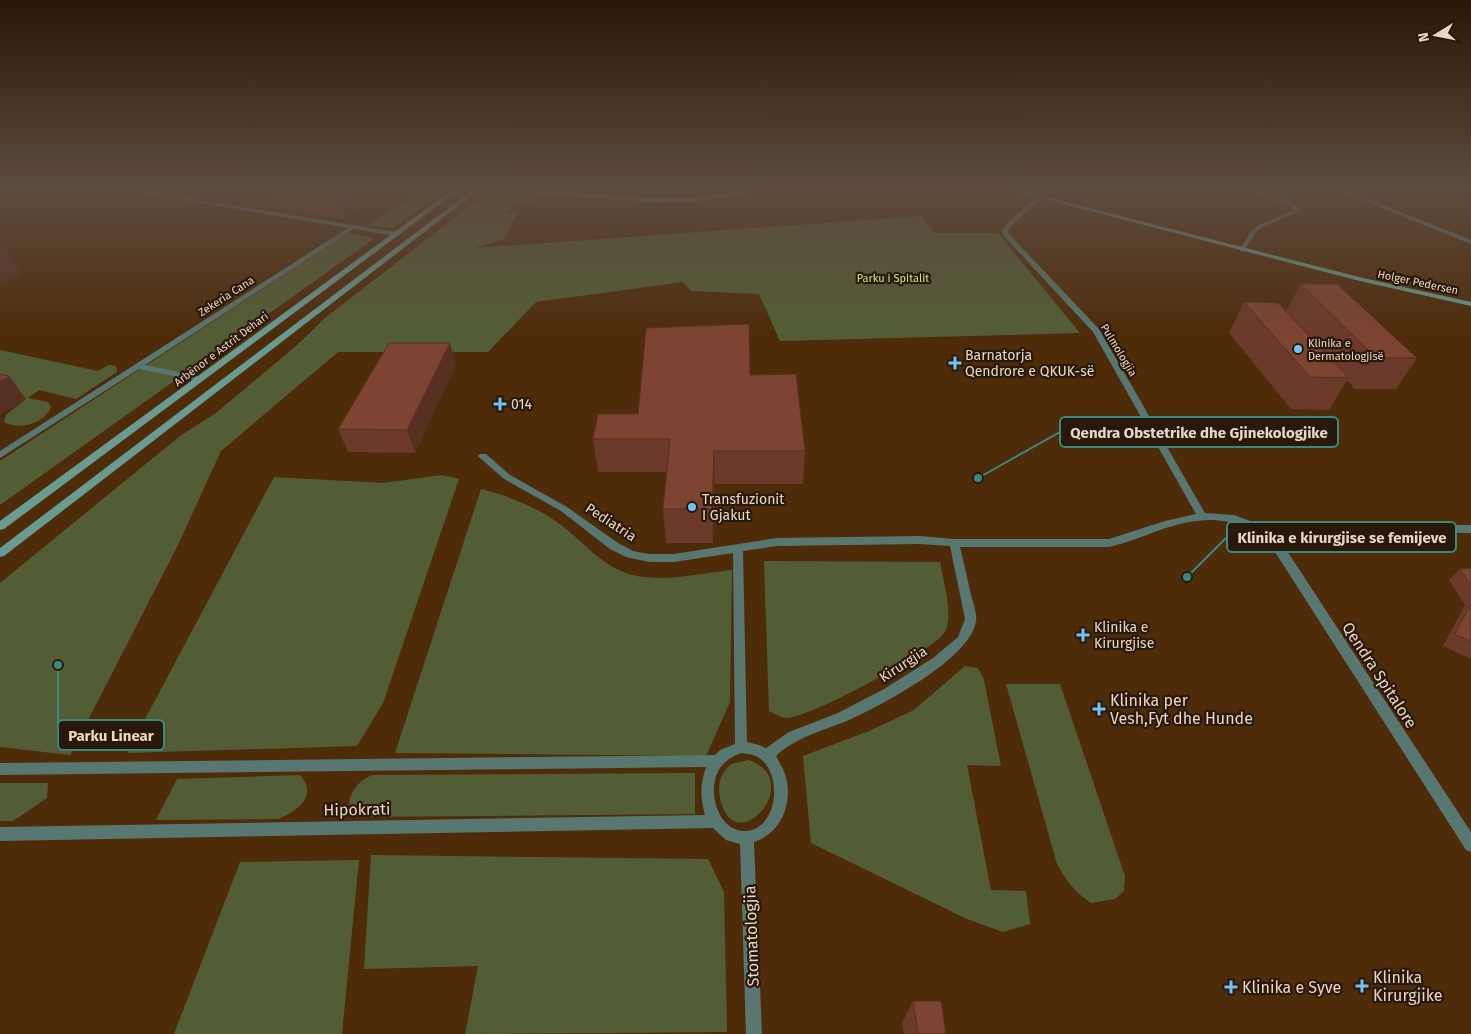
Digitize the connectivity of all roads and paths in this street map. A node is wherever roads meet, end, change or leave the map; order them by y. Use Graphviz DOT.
graph roads {
  1 [pos="336,238"];
  2 [pos="390,238"];
  3 [pos="413,238"];
  4 [pos="1009,238"];
  5 [pos="1197,238"];
  6 [pos="1249,238"];
  7 [pos="1242,250"];
  8 [pos="1471,304"];
  9 [pos="137,366"];
  10 [pos="199,380"];
  11 [pos="0,455"];
  12 [pos="483,456"];
  13 [pos="1202,516"];
  14 [pos="0,526"];
  15 [pos="1257,528"];
  16 [pos="1471,529"];
  17 [pos="954,543"];
  18 [pos="738,547"];
  19 [pos="0,553"];
  20 [pos="741,746"];
  21 [pos="768,755"];
  22 [pos="714,761"];
  23 [pos="0,768"];
  24 [pos="716,821"];
  25 [pos="0,834"];
  26 [pos="747,838"];
  27 [pos="1471,845"];
  28 [pos="754,1034"];
  1 -- 9 [label="street, Zekeria Cana"];
  2 -- 10 [label="main road, Arbënor e Astrit Dehari"];
  3 -- 19 [label="main road"];
  4 -- 13 [label="street, Pulmologjia"];
  5 -- 7 [label="main road, Holger Pedersen"];
  6 -- 7 [label="street"];
  7 -- 8 [label="main road, Holger Pedersen"];
  9 -- 10 [label="street"];
  9 -- 11 [label="street, Zekeria Cana"];
  10 -- 14 [label="main road, Arbënor e Astrit Dehari"];
  12 -- 18 [label="street, Pediatria"];
  13 -- 15 [label="street, Pediatria"];
  13 -- 17 [label="street, Pediatria"];
  15 -- 16 [label="street"];
  15 -- 27 [label="street, Qendra Spitalore"];
  17 -- 18 [label="street, Pediatria"];
  17 -- 21 [label="street, Kirurgjia"];
  18 -- 20 [label="street"];
  20 -- 21 [label="street"];
  20 -- 22 [label="street"];
  21 -- 26 [label="street"];
  22 -- 23 [label="street"];
  22 -- 24 [label="street"];
  24 -- 25 [label="street, Hipokrati"];
  24 -- 26 [label="street"];
  26 -- 28 [label="street, Stomatologjia"];
}
